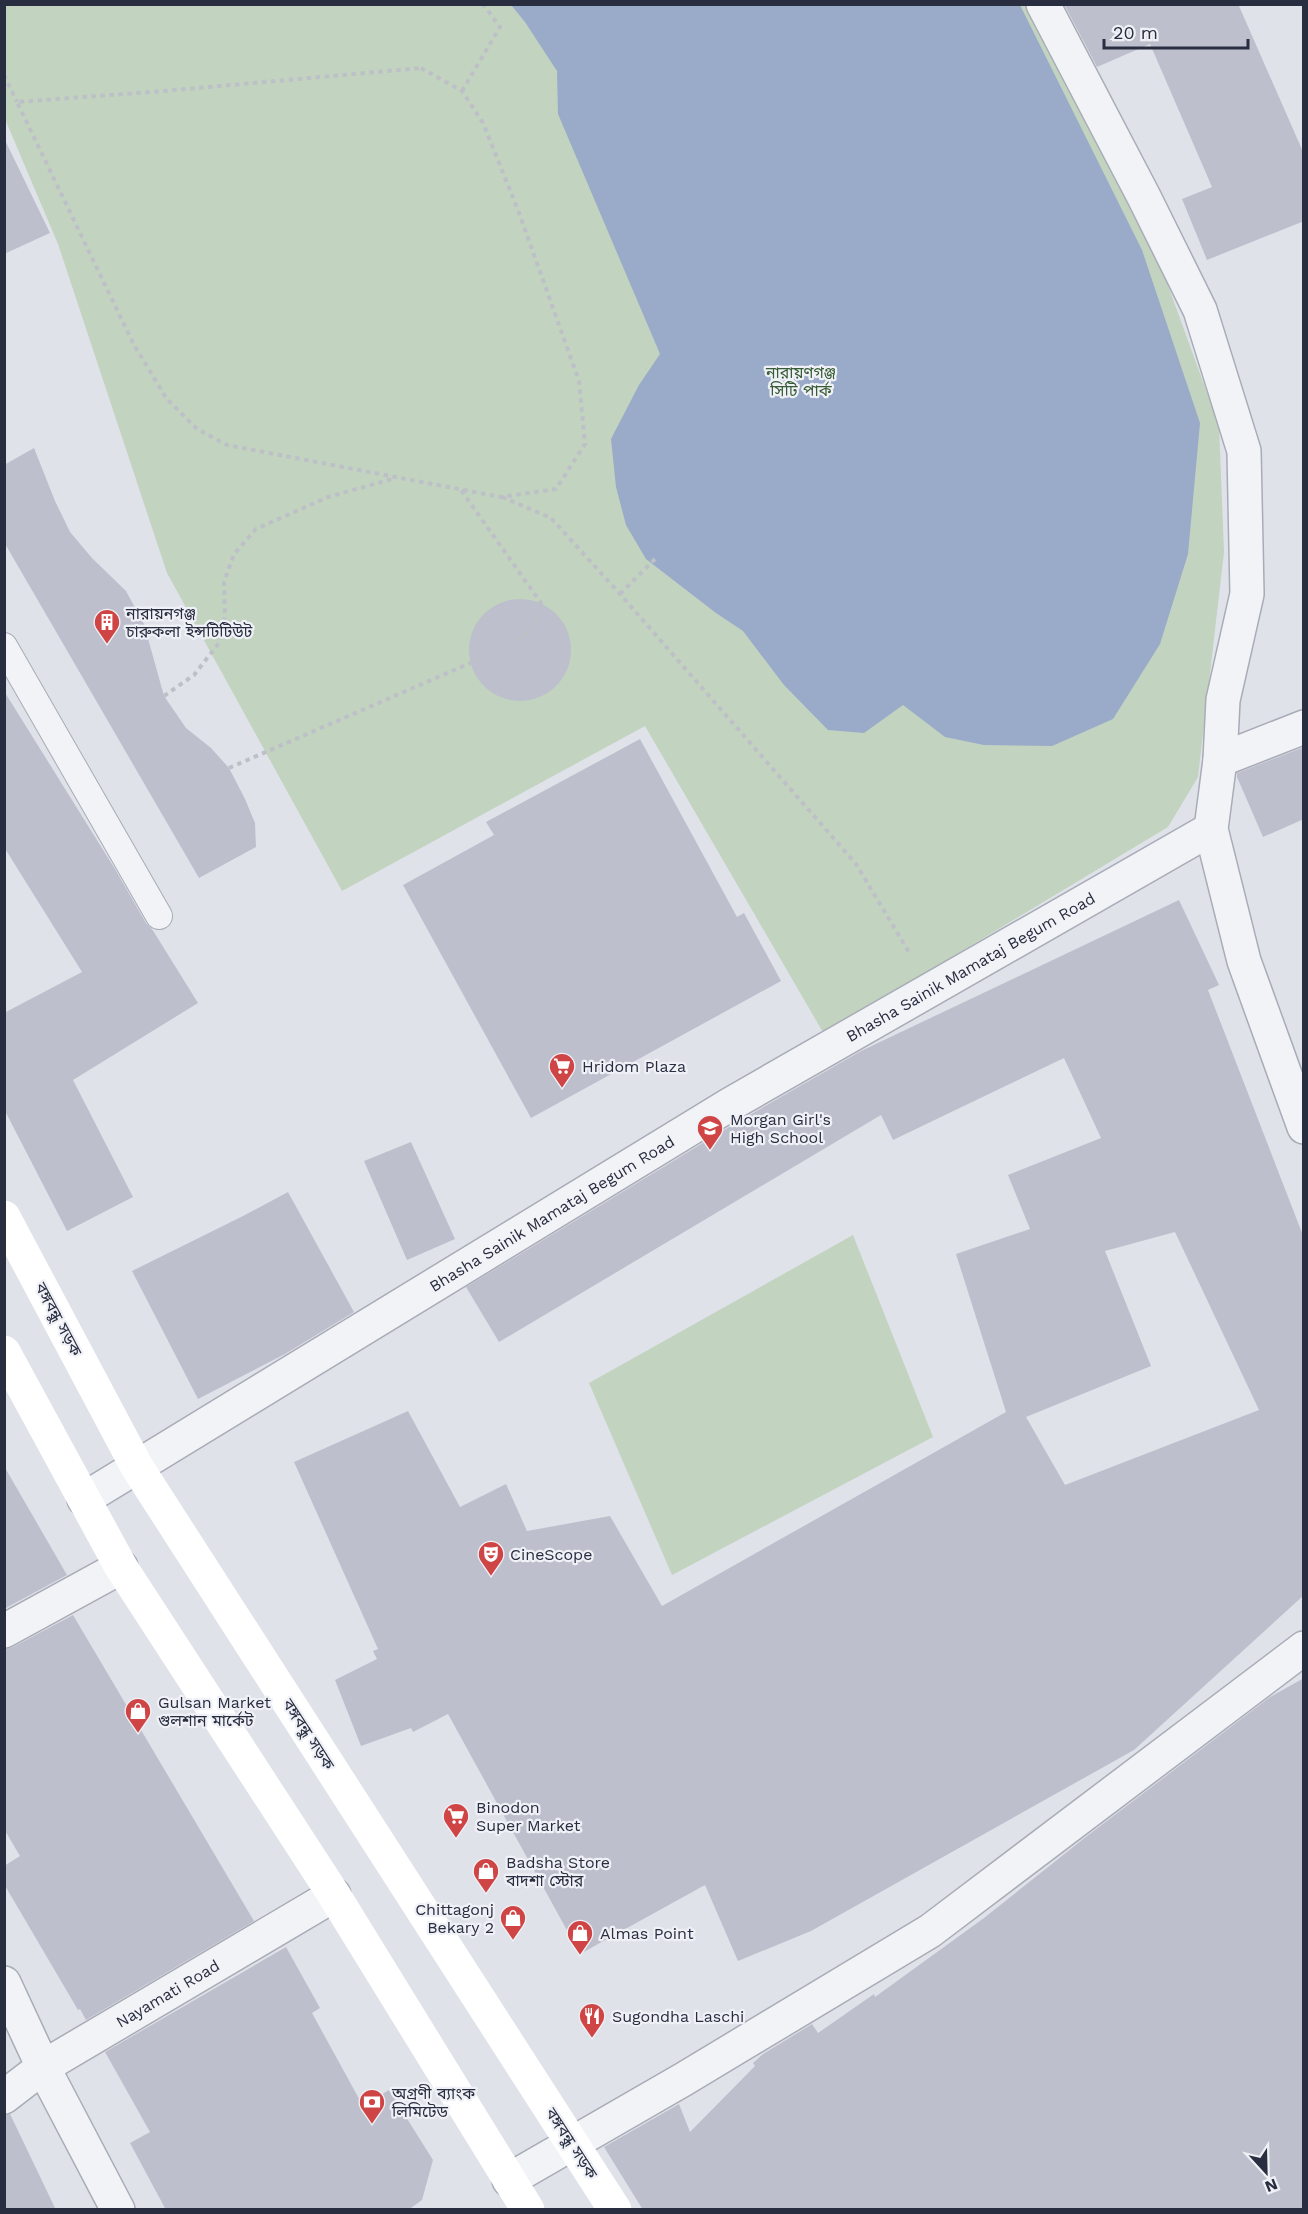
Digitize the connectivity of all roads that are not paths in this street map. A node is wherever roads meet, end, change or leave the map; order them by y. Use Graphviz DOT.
graph roads {
  1 [pos="1043,4"];
  2 [pos="4,646"];
  3 [pos="1304,727"];
  4 [pos="1220,760"];
  5 [pos="1211,829"];
  6 [pos="159,916"];
  7 [pos="1304,1127"];
  8 [pos="4,1217"];
  9 [pos="4,1352"];
  10 [pos="137,1467"];
  11 [pos="84,1499"];
  12 [pos="121,1567"];
  13 [pos="4,1631"];
  14 [pos="1304,1648"];
  15 [pos="334,1894"];
  16 [pos="4,1983"];
  17 [pos="43,2067"];
  18 [pos="4,2097"];
  19 [pos="573,2144"];
  20 [pos="509,2180"];
  21 [pos="118,2210"];
  22 [pos="528,2210"];
  23 [pos="615,2210"];
  1 -- 4 [label="street"];
  2 -- 6 [label="lane"];
  3 -- 4 [label="street"];
  4 -- 5 [label="street"];
  5 -- 7 [label="street"];
  5 -- 10 [label="street, Bhasha Sainik Mamataj Begum Road"];
  8 -- 10 [label="main road, বঙ্গবন্ধু সড়ক"];
  9 -- 11 [label="main road"];
  10 -- 11 [label="street, Bhasha Sainik Mamataj Begum Road"];
  10 -- 19 [label="main road, বঙ্গবন্ধু সড়ক"];
  11 -- 12 [label="main road"];
  12 -- 13 [label="street"];
  12 -- 15 [label="main road"];
  14 -- 19 [label="street"];
  15 -- 17 [label="street, Nayamati Road"];
  15 -- 20 [label="main road"];
  16 -- 17 [label="street"];
  17 -- 18 [label="street, Nayamati Road"];
  17 -- 21 [label="street"];
  19 -- 20 [label="street"];
  19 -- 23 [label="main road, বঙ্গবন্ধু সড়ক"];
  20 -- 22 [label="main road"];
}
